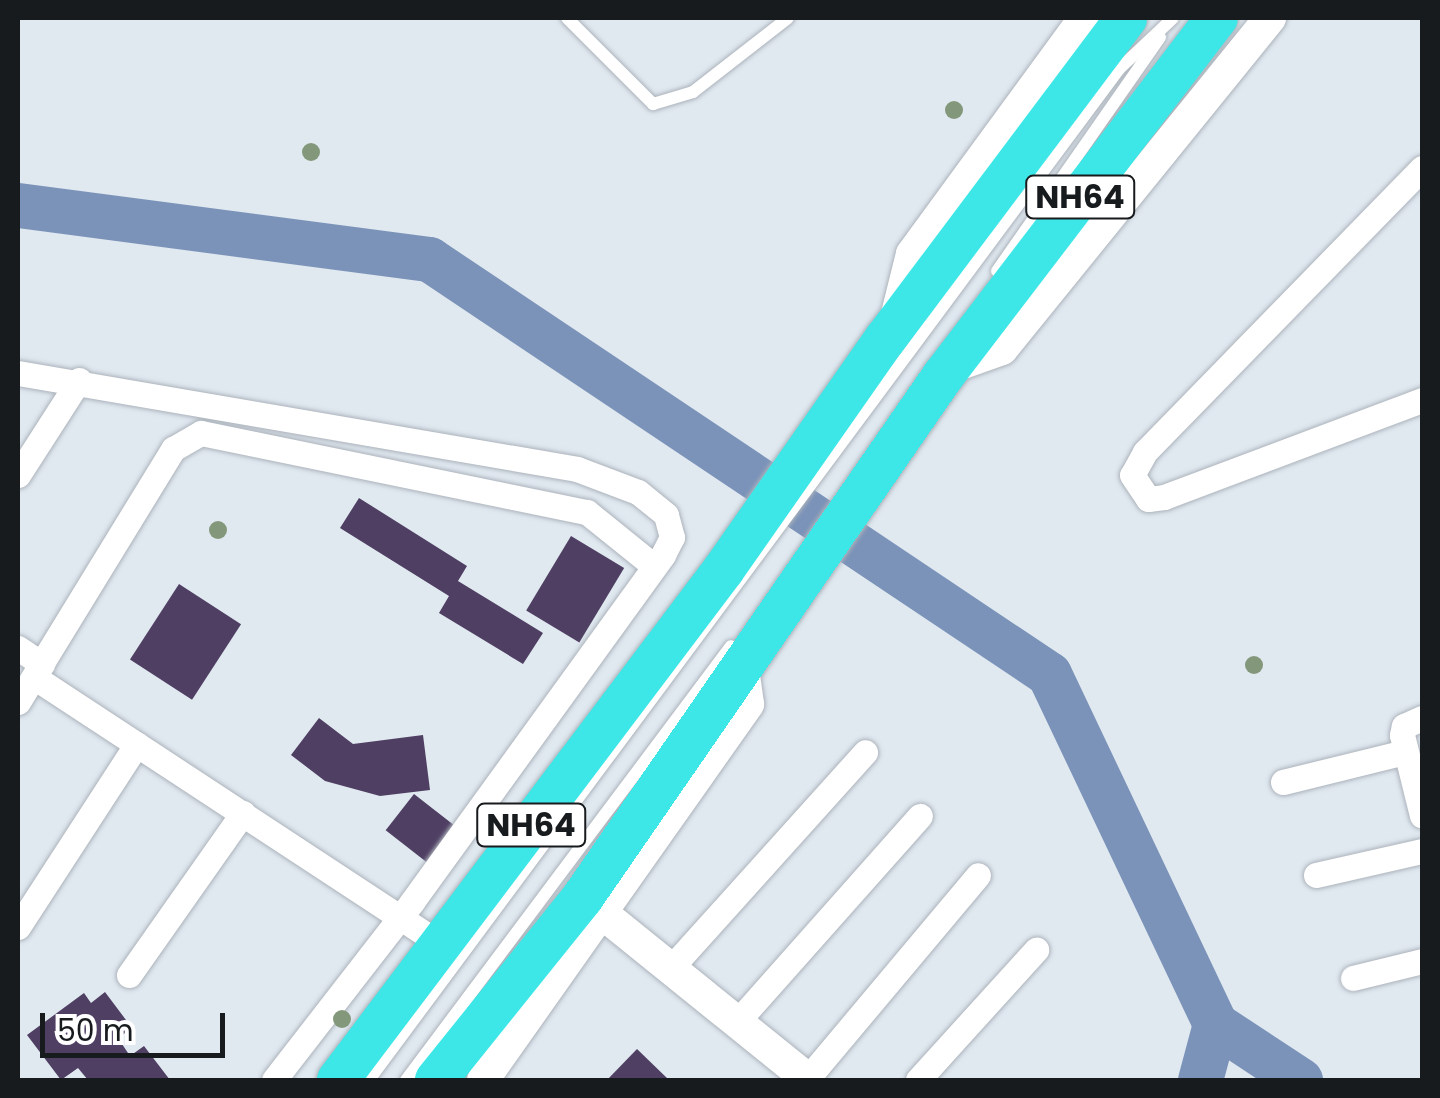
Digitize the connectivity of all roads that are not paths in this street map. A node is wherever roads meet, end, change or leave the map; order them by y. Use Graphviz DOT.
graph roads {
  1 [pos="567,18"];
  2 [pos="788,18"];
  3 [pos="1085,18"];
  4 [pos="1126,18"];
  5 [pos="1217,18"];
  6 [pos="1270,18"];
  7 [pos="1171,19"];
  8 [pos="1422,168"];
  9 [pos="987,285"];
  10 [pos="897,337"];
  11 [pos="941,369"];
  12 [pos="18,373"];
  13 [pos="78,380"];
  14 [pos="1422,400"];
  15 [pos="18,475"];
  16 [pos="842,492"];
  17 [pos="654,566"];
  18 [pos="734,574"];
  19 [pos="754,642"];
  20 [pos="18,648"];
  21 [pos="38,670"];
  22 [pos="18,702"];
  23 [pos="1422,718"];
  24 [pos="137,744"];
  25 [pos="864,752"];
  26 [pos="1405,752"];
  27 [pos="1282,782"];
  28 [pos="243,813"];
  29 [pos="920,816"];
  30 [pos="1422,816"];
  31 [pos="1422,850"];
  32 [pos="1316,875"];
  33 [pos="978,876"];
  34 [pos="593,906"];
  35 [pos="402,916"];
  36 [pos="18,927"];
  37 [pos="441,944"];
  38 [pos="1036,950"];
  39 [pos="1422,960"];
  40 [pos="670,970"];
  41 [pos="128,974"];
  42 [pos="1353,978"];
  43 [pos="736,1022"];
  44 [pos="274,1080"];
  45 [pos="338,1080"];
  46 [pos="370,1080"];
  47 [pos="406,1080"];
  48 [pos="436,1080"];
  49 [pos="483,1080"];
  50 [pos="808,1080"];
  51 [pos="918,1080"];
  1 -- 2 [label="lane"];
  3 -- 10 [label="street"];
  4 -- 10 [label="highway, NH64"];
  5 -- 11 [label="highway, NH64"];
  6 -- 11 [label="street"];
  7 -- 9 [label="lane"];
  7 -- 10 [label="lane"];
  8 -- 14 [label="street"];
  10 -- 18 [label="highway, NH64"];
  11 -- 16 [label="lane"];
  11 -- 19 [label="highway, NH64"];
  12 -- 13 [label="street"];
  13 -- 15 [label="street"];
  13 -- 17 [label="street"];
  17 -- 21 [label="street"];
  17 -- 35 [label="street"];
  18 -- 37 [label="highway, NH64"];
  18 -- 46 [label="lane"];
  19 -- 34 [label="highway, NH64"];
  19 -- 47 [label="lane"];
  20 -- 21 [label="street"];
  21 -- 22 [label="street"];
  21 -- 24 [label="street"];
  23 -- 26 [label="street"];
  24 -- 28 [label="street"];
  24 -- 36 [label="street"];
  25 -- 40 [label="street"];
  26 -- 27 [label="street"];
  26 -- 30 [label="street"];
  28 -- 35 [label="street"];
  28 -- 41 [label="street"];
  29 -- 43 [label="street"];
  31 -- 32 [label="street"];
  33 -- 50 [label="street"];
  34 -- 40 [label="street"];
  34 -- 48 [label="highway, NH64"];
  34 -- 49 [label="street"];
  35 -- 37 [label="street"];
  35 -- 44 [label="street"];
  37 -- 45 [label="highway, NH64"];
  38 -- 51 [label="street"];
  39 -- 42 [label="street"];
  40 -- 43 [label="street"];
  43 -- 50 [label="street"];
}
